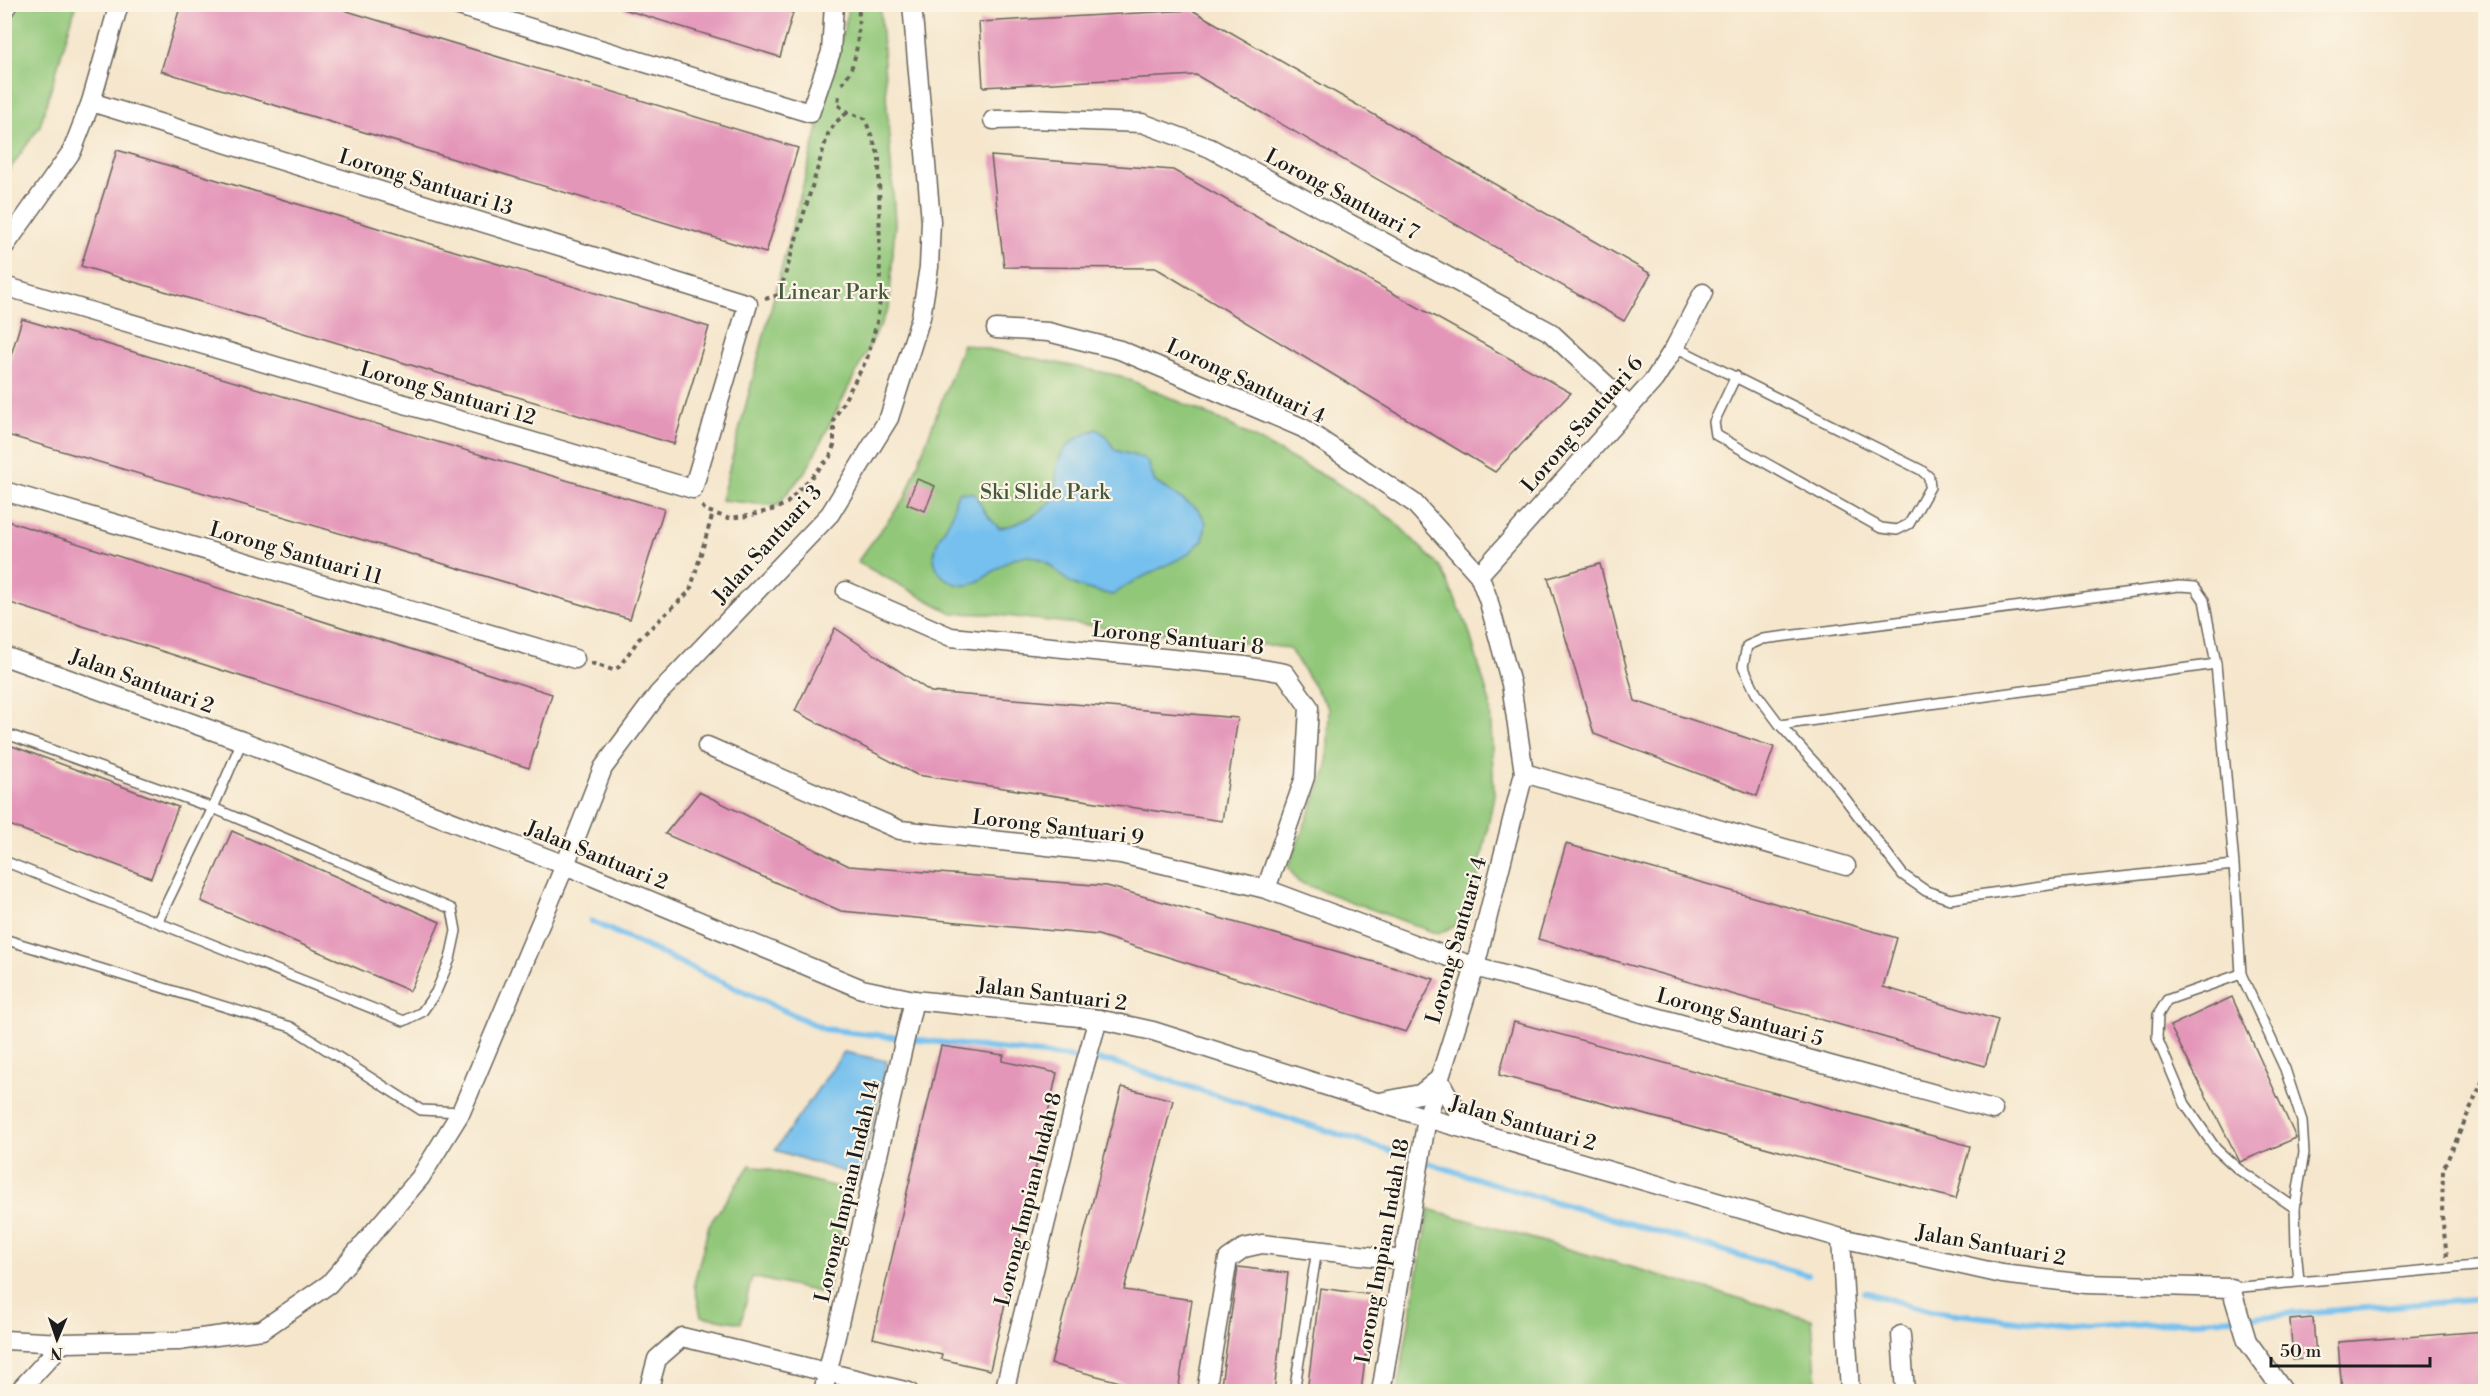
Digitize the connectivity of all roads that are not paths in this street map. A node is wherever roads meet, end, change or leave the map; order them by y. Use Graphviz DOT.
graph roads {
  1 [pos="8,4"];
  2 [pos="119,4"];
  3 [pos="452,4"];
  4 [pos="834,4"];
  5 [pos="912,4"];
  6 [pos="4,10"];
  7 [pos="91,102"];
  8 [pos="993,120"];
  9 [pos="4,247"];
  10 [pos="4,286"];
  11 [pos="1703,292"];
  12 [pos="996,329"];
  13 [pos="1675,348"];
  14 [pos="1736,376"];
  15 [pos="1630,407"];
  16 [pos="693,489"];
  17 [pos="4,490"];
  18 [pos="1479,574"];
  19 [pos="846,591"];
  20 [pos="4,656"];
  21 [pos="575,659"];
  22 [pos="2216,664"];
  23 [pos="1780,725"];
  24 [pos="4,733"];
  25 [pos="242,741"];
  26 [pos="707,746"];
  27 [pos="1524,773"];
  28 [pos="213,808"];
  29 [pos="4,861"];
  30 [pos="566,865"];
  31 [pos="1846,866"];
  32 [pos="2234,866"];
  33 [pos="1266,889"];
  34 [pos="158,921"];
  35 [pos="4,939"];
  36 [pos="1475,967"];
  37 [pos="2241,974"];
  38 [pos="913,1009"];
  39 [pos="1096,1027"];
  40 [pos="1439,1079"];
  41 [pos="1375,1102"];
  42 [pos="1993,1110"];
  43 [pos="461,1112"];
  44 [pos="1427,1118"];
  45 [pos="1481,1134"];
  46 [pos="2295,1208"];
  47 [pos="1841,1238"];
  48 [pos="1317,1250"];
  49 [pos="1403,1260"];
  50 [pos="2486,1265"];
  51 [pos="2299,1281"];
  52 [pos="2233,1297"];
  53 [pos="1901,1335"];
  54 [pos="4,1340"];
  55 [pos="63,1342"];
  56 [pos="828,1371"];
  57 [pos="18,1392"];
  58 [pos="648,1392"];
  59 [pos="823,1392"];
  60 [pos="909,1392"];
  61 [pos="1004,1392"];
  62 [pos="1206,1392"];
  63 [pos="1294,1392"];
  64 [pos="1381,1392"];
  65 [pos="1850,1392"];
  66 [pos="1905,1392"];
  67 [pos="2284,1392"];
  1 -- 6 [label="street"];
  2 -- 7 [label="street"];
  3 -- 4 [label="street"];
  5 -- 30 [label="street, Jalan Santuari 3"];
  7 -- 9 [label="street"];
  7 -- 16 [label="street, Lorong Santuari 13"];
  8 -- 15 [label="street, Lorong Santuari 7"];
  10 -- 16 [label="street, Lorong Santuari 12"];
  11 -- 13 [label="street, Lorong Santuari 6"];
  12 -- 18 [label="street, Lorong Santuari 4"];
  13 -- 14 [label="lane"];
  13 -- 15 [label="street, Lorong Santuari 6"];
  14 -- 14 [label="lane"];
  15 -- 18 [label="street, Lorong Santuari 6"];
  17 -- 21 [label="street, Lorong Santuari 11"];
  18 -- 27 [label="street, Lorong Santuari 4"];
  19 -- 33 [label="street, Lorong Santuari 8"];
  20 -- 25 [label="street, Jalan Santuari 2"];
  22 -- 23 [label="lane"];
  22 -- 23 [label="lane"];
  22 -- 32 [label="lane"];
  23 -- 32 [label="lane"];
  24 -- 28 [label="lane"];
  25 -- 28 [label="lane"];
  25 -- 30 [label="street, Jalan Santuari 2"];
  26 -- 33 [label="street, Lorong Santuari 9"];
  27 -- 31 [label="street"];
  27 -- 36 [label="street, Lorong Santuari 4"];
  28 -- 34 [label="lane"];
  28 -- 34 [label="lane"];
  29 -- 34 [label="lane"];
  30 -- 38 [label="street, Jalan Santuari 2"];
  30 -- 43 [label="street, Jalan Santuari 3"];
  32 -- 37 [label="lane"];
  33 -- 36 [label="street, Lorong Santuari 9"];
  35 -- 43 [label="lane"];
  36 -- 40 [label="street, Lorong Santuari 4"];
  36 -- 42 [label="street, Lorong Santuari 5"];
  37 -- 46 [label="lane"];
  37 -- 46 [label="lane"];
  38 -- 39 [label="street, Jalan Santuari 2"];
  38 -- 56 [label="street, Lorong Impian Indah 14"];
  39 -- 41 [label="street, Jalan Santuari 2"];
  39 -- 61 [label="street, Lorong Impian Indah 8"];
  40 -- 41 [label="street"];
  40 -- 44 [label="street, Lorong Santuari 4"];
  40 -- 45 [label="street"];
  41 -- 44 [label="street, Jalan Santuari 2"];
  43 -- 55 [label="street, Jalan Santuari 3"];
  44 -- 45 [label="street, Jalan Santuari 2"];
  44 -- 49 [label="street, Lorong Impian Indah 18"];
  45 -- 47 [label="street, Jalan Santuari 2"];
  46 -- 51 [label="lane"];
  47 -- 52 [label="street, Jalan Santuari 2"];
  47 -- 65 [label="street"];
  48 -- 49 [label="street"];
  48 -- 62 [label="street"];
  48 -- 63 [label="lane"];
  49 -- 64 [label="street, Lorong Impian Indah 18"];
  50 -- 51 [label="lane"];
  51 -- 52 [label="lane"];
  52 -- 67 [label="street"];
  53 -- 66 [label="street"];
  54 -- 55 [label="street, Jalan Santuari 3"];
  55 -- 57 [label="street"];
  56 -- 58 [label="street"];
  56 -- 59 [label="street, Lorong Impian Indah 14"];
  56 -- 60 [label="street"];
}
